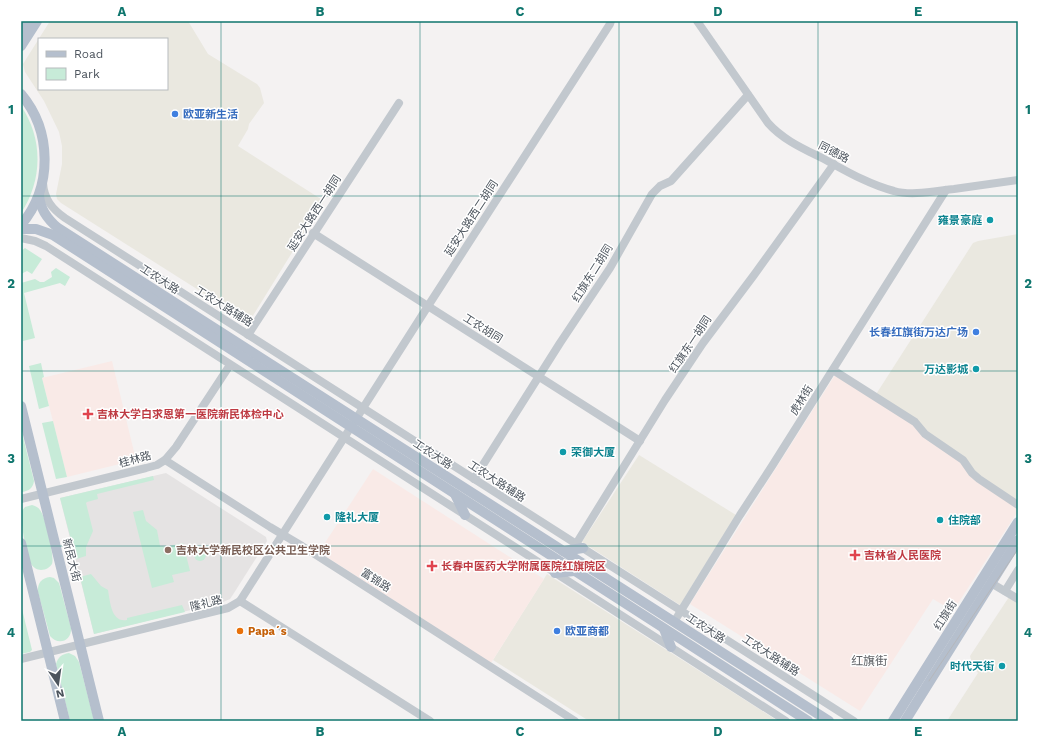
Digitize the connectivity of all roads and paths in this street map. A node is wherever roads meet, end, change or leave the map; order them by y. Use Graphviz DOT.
graph roads {
  1 [pos="26,21"];
  2 [pos="37,21"];
  3 [pos="611,21"];
  4 [pos="697,21"];
  5 [pos="21,30"];
  6 [pos="21,46"];
  7 [pos="21,94"];
  8 [pos="748,95"];
  9 [pos="398,103"];
  10 [pos="834,164"];
  11 [pos="1018,180"];
  12 [pos="42,182"];
  13 [pos="946,190"];
  14 [pos="39,195"];
  15 [pos="21,225"];
  16 [pos="21,228"];
  17 [pos="314,232"];
  18 [pos="21,238"];
  19 [pos="428,306"];
  20 [pos="248,335"];
  21 [pos="230,364"];
  22 [pos="833,370"];
  23 [pos="539,376"];
  24 [pos="21,406"];
  25 [pos="363,408"];
  26 [pos="353,423"];
  27 [pos="344,437"];
  28 [pos="640,441"];
  29 [pos="165,460"];
  30 [pos="474,479"];
  31 [pos="43,493"];
  32 [pos="455,494"];
  33 [pos="21,499"];
  34 [pos="1018,505"];
  35 [pos="466,515"];
  36 [pos="1018,522"];
  37 [pos="282,534"];
  38 [pos="1018,540"];
  39 [pos="21,542"];
  40 [pos="579,546"];
  41 [pos="563,551"];
  42 [pos="1018,570"];
  43 [pos="574,571"];
  44 [pos="555,573"];
  45 [pos="991,583"];
  46 [pos="1004,591"];
  47 [pos="1018,599"];
  48 [pos="240,601"];
  49 [pos="681,611"];
  50 [pos="674,622"];
  51 [pos="664,628"];
  52 [pos="80,644"];
  53 [pos="670,647"];
  54 [pos="48,652"];
  55 [pos="21,659"];
  56 [pos="912,710"];
  57 [pos="65,721"];
  58 [pos="99,721"];
  59 [pos="430,721"];
  60 [pos="575,721"];
  61 [pos="786,721"];
  62 [pos="808,721"];
  63 [pos="829,721"];
  64 [pos="854,721"];
  65 [pos="893,721"];
  66 [pos="905,721"];
  67 [pos="911,721"];
  1 -- 5 [label="main road"];
  2 -- 6 [label="main road"];
  3 -- 19 [label="street, 延安大路西二胡同"];
  4 -- 8 [label="street, 同德路"];
  7 -- 12 [label="main road"];
  8 -- 10 [label="street, 同德路"];
  8 -- 23 [label="street, 红旗东二胡同"];
  9 -- 17 [label="street, 延安大路西一胡同"];
  10 -- 13 [label="street, 同德路"];
  10 -- 28 [label="street, 红旗东一胡同"];
  11 -- 13 [label="street, 同德路"];
  12 -- 14 [label="main road"];
  12 -- 20 [label="street, 工农大路辅路"];
  13 -- 22 [label="street, 虎林街"];
  14 -- 15 [label="main road"];
  14 -- 26 [label="main road, 工农大路"];
  16 -- 26 [label="main road, 工农大路"];
  17 -- 19 [label="street, 工农胡同"];
  17 -- 20 [label="street, 延安大路西一胡同"];
  18 -- 21 [label="street"];
  19 -- 23 [label="street, 工农胡同"];
  19 -- 25 [label="street, 延安大路西二胡同"];
  20 -- 25 [label="street, 工农大路辅路"];
  21 -- 27 [label="street"];
  21 -- 29 [label="street, 桂林路"];
  22 -- 34 [label="street"];
  22 -- 49 [label="street, 虎林街"];
  23 -- 28 [label="street, 工农胡同"];
  23 -- 30 [label="street, 红旗东二胡同"];
  24 -- 31 [label="main road, 新民大街"];
  25 -- 26 [label="street, 延安大路西二胡同"];
  25 -- 30 [label="street, 工农大路辅路"];
  26 -- 27 [label="street"];
  26 -- 32 [label="main road, 工农大路"];
  26 -- 41 [label="main road, 工农大路"];
  27 -- 35 [label="street"];
  27 -- 37 [label="street"];
  28 -- 40 [label="street, 红旗东一胡同"];
  29 -- 31 [label="street, 桂林路"];
  29 -- 37 [label="street, 富锦路"];
  30 -- 40 [label="street, 工农大路辅路"];
  31 -- 33 [label="street, 桂林路"];
  31 -- 52 [label="main road, 新民大街"];
  32 -- 35 [label="main road"];
  32 -- 43 [label="main road, 工农大路"];
  35 -- 44 [label="street"];
  36 -- 65 [label="main road, 红旗街"];
  37 -- 48 [label="street"];
  37 -- 60 [label="street, 富锦路"];
  38 -- 45 [label="main road, 红旗街"];
  39 -- 54 [label="main road"];
  40 -- 41 [label="main road"];
  40 -- 49 [label="street, 工农大路辅路"];
  41 -- 50 [label="main road, 工农大路"];
  42 -- 46 [label="street"];
  43 -- 44 [label="main road"];
  43 -- 51 [label="main road, 工农大路"];
  44 -- 53 [label="street"];
  45 -- 46 [label="street"];
  45 -- 56 [label="main road, 红旗街"];
  46 -- 47 [label="street"];
  48 -- 52 [label="street, 隆礼路"];
  48 -- 59 [label="street"];
  49 -- 50 [label="street, 虎林街"];
  49 -- 64 [label="street, 工农大路辅路"];
  50 -- 63 [label="main road, 工农大路"];
  51 -- 53 [label="main road"];
  51 -- 62 [label="main road, 工农大路"];
  52 -- 54 [label="street, 隆礼路"];
  52 -- 58 [label="main road, 新民大街"];
  53 -- 61 [label="street"];
  54 -- 55 [label="street, 隆礼路"];
  54 -- 57 [label="main road"];
  56 -- 66 [label="main road, 红旗街"];
  56 -- 67 [label="main road"];
}
